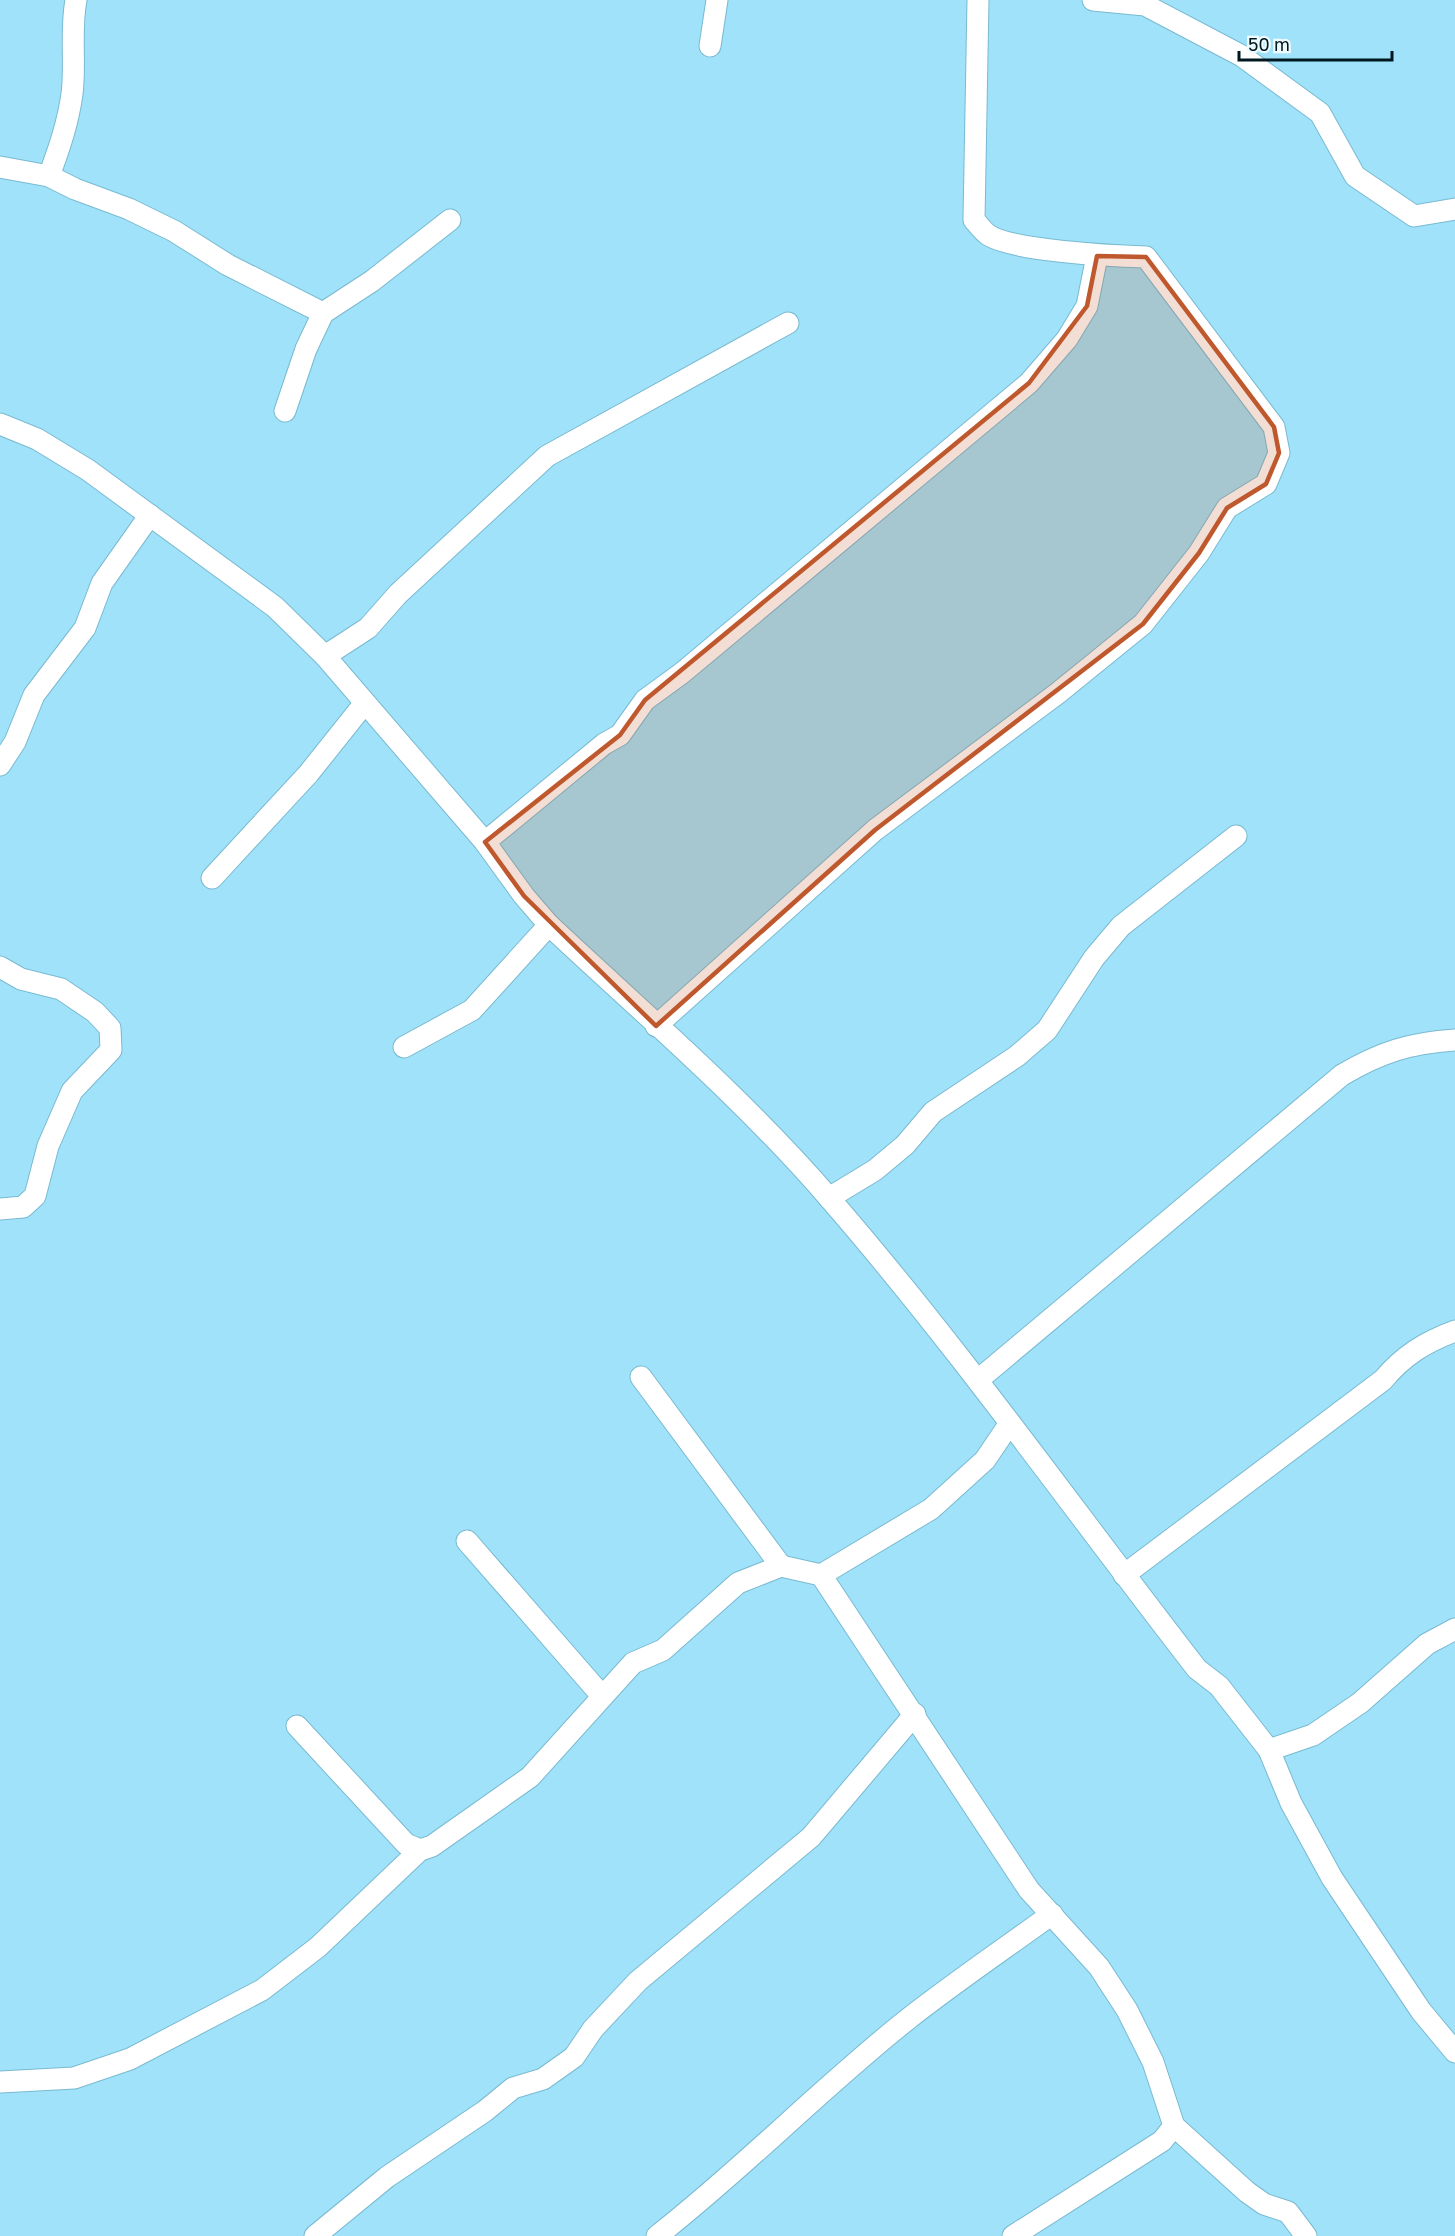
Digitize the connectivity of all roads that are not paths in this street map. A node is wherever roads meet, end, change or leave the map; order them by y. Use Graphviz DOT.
graph roads {
  1 [pos="76,0"];
  2 [pos="717,0"];
  3 [pos="978,0"];
  4 [pos="1093,0"];
  5 [pos="710,46"];
  6 [pos="0,167"];
  7 [pos="48,176"];
  8 [pos="1455,209"];
  9 [pos="450,220"];
  10 [pos="1096,256"];
  11 [pos="323,313"];
  12 [pos="788,323"];
  13 [pos="285,411"];
  14 [pos="0,424"];
  15 [pos="150,515"];
  16 [pos="325,656"];
  17 [pos="364,704"];
  18 [pos="0,765"];
  19 [pos="1236,836"];
  20 [pos="485,842"];
  21 [pos="212,878"];
  22 [pos="549,925"];
  23 [pos="0,967"];
  24 [pos="656,1026"];
  25 [pos="1455,1040"];
  26 [pos="404,1047"];
  27 [pos="829,1198"];
  28 [pos="0,1209"];
  29 [pos="1455,1331"];
  30 [pos="641,1377"];
  31 [pos="978,1380"];
  32 [pos="1010,1423"];
  33 [pos="468,1541"];
  34 [pos="781,1566"];
  35 [pos="821,1575"];
  36 [pos="1124,1575"];
  37 [pos="1455,1629"];
  38 [pos="602,1696"];
  39 [pos="915,1714"];
  40 [pos="297,1726"];
  41 [pos="1269,1750"];
  42 [pos="420,1850"];
  43 [pos="1052,1914"];
  44 [pos="1455,2052"];
  45 [pos="0,2082"];
  46 [pos="1174,2126"];
  47 [pos="315,2236"];
  48 [pos="657,2236"];
  49 [pos="1013,2236"];
  50 [pos="1305,2236"];
  1 -- 7 [label="street"];
  2 -- 5 [label="street"];
  3 -- 10 [label="street"];
  4 -- 8 [label="street"];
  6 -- 7 [label="street"];
  7 -- 11 [label="street"];
  9 -- 11 [label="street"];
  10 -- 20 [label="street"];
  10 -- 24 [label="street"];
  11 -- 13 [label="street"];
  12 -- 16 [label="street"];
  14 -- 15 [label="street"];
  15 -- 16 [label="street"];
  15 -- 18 [label="street"];
  16 -- 17 [label="street"];
  17 -- 20 [label="street"];
  17 -- 21 [label="street"];
  19 -- 27 [label="street"];
  20 -- 22 [label="street"];
  22 -- 24 [label="street"];
  22 -- 26 [label="street"];
  23 -- 28 [label="street"];
  24 -- 27 [label="street"];
  25 -- 31 [label="street"];
  27 -- 31 [label="street"];
  29 -- 36 [label="street"];
  30 -- 34 [label="street"];
  31 -- 32 [label="street"];
  32 -- 35 [label="street"];
  32 -- 36 [label="street"];
  33 -- 38 [label="street"];
  34 -- 35 [label="street"];
  34 -- 38 [label="street"];
  35 -- 39 [label="street"];
  36 -- 41 [label="street"];
  37 -- 41 [label="street"];
  38 -- 42 [label="street"];
  39 -- 43 [label="street"];
  39 -- 47 [label="street"];
  40 -- 42 [label="street"];
  41 -- 44 [label="street"];
  42 -- 45 [label="street"];
  43 -- 46 [label="street"];
  43 -- 48 [label="street"];
  46 -- 49 [label="street"];
  46 -- 50 [label="street"];
}
